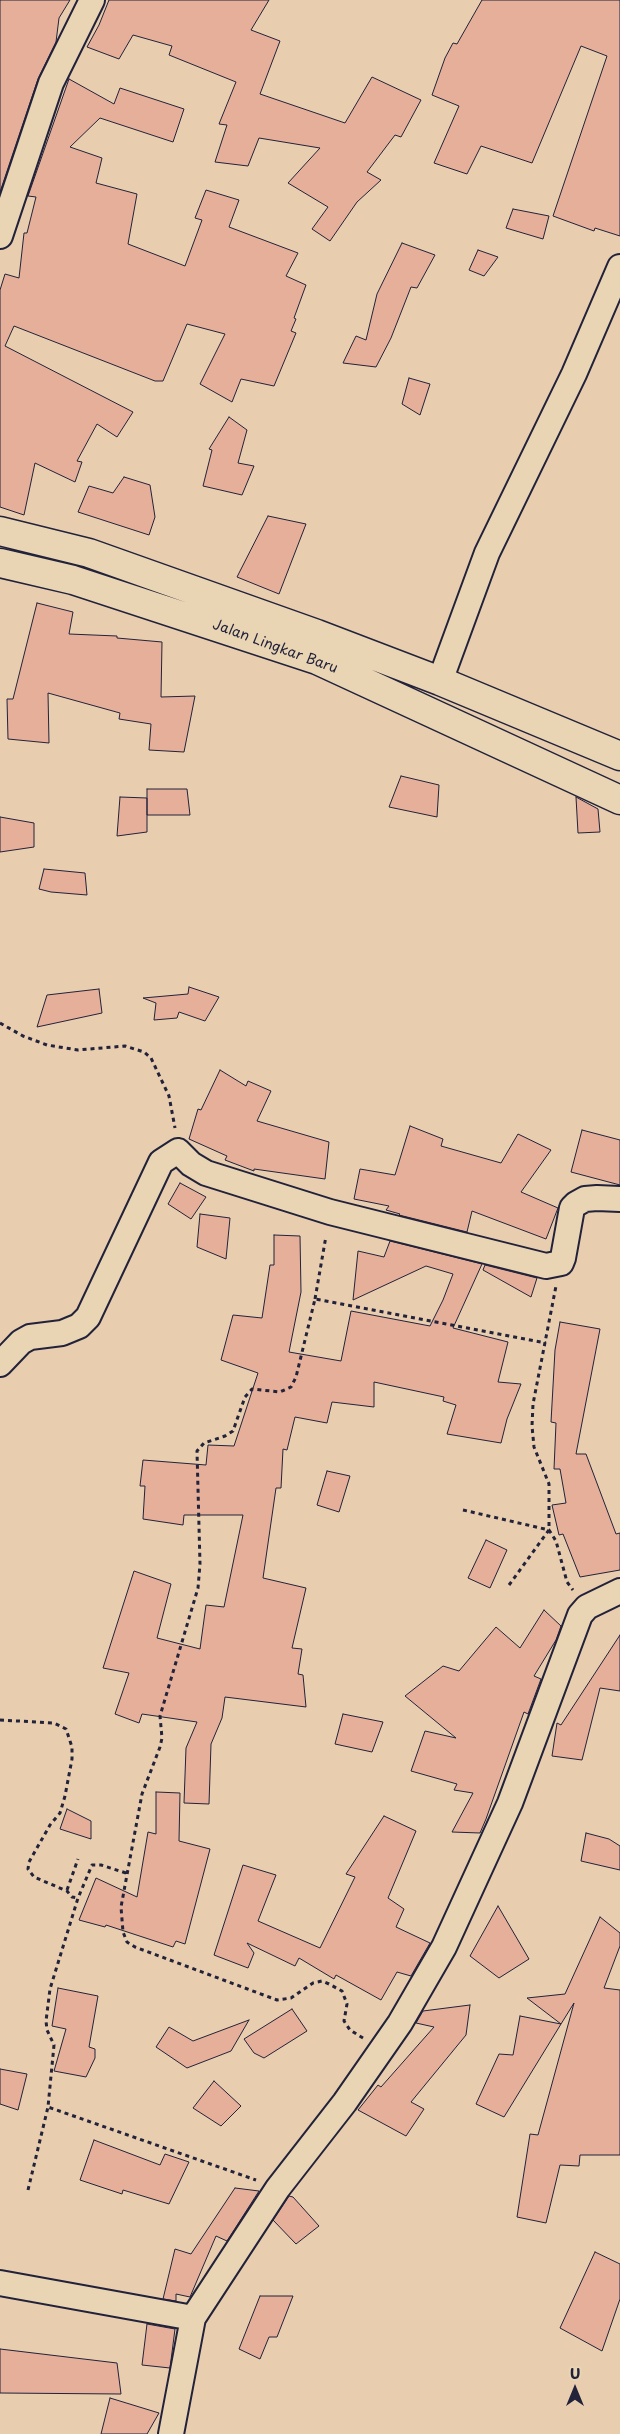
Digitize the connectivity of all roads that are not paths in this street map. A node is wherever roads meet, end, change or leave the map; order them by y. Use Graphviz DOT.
graph roads {
  1 [pos="92,0"];
  2 [pos="0,236"];
  3 [pos="620,267"];
  4 [pos="0,531"];
  5 [pos="0,563"];
  6 [pos="440,681"];
  7 [pos="620,756"];
  8 [pos="620,800"];
  9 [pos="620,1200"];
  10 [pos="0,1364"];
  11 [pos="620,1591"];
  12 [pos="0,2283"];
  13 [pos="193,2318"];
  14 [pos="171,2434"];
  1 -- 2 [label="street"];
  3 -- 6 [label="street"];
  4 -- 6 [label="highway, Jalan Lingkar Baru"];
  5 -- 8 [label="highway, Jalan Lingkar Baru"];
  6 -- 7 [label="highway, Jalan Lingkar Baru"];
  9 -- 10 [label="street"];
  11 -- 13 [label="street"];
  12 -- 13 [label="street"];
  13 -- 14 [label="street"];
}
